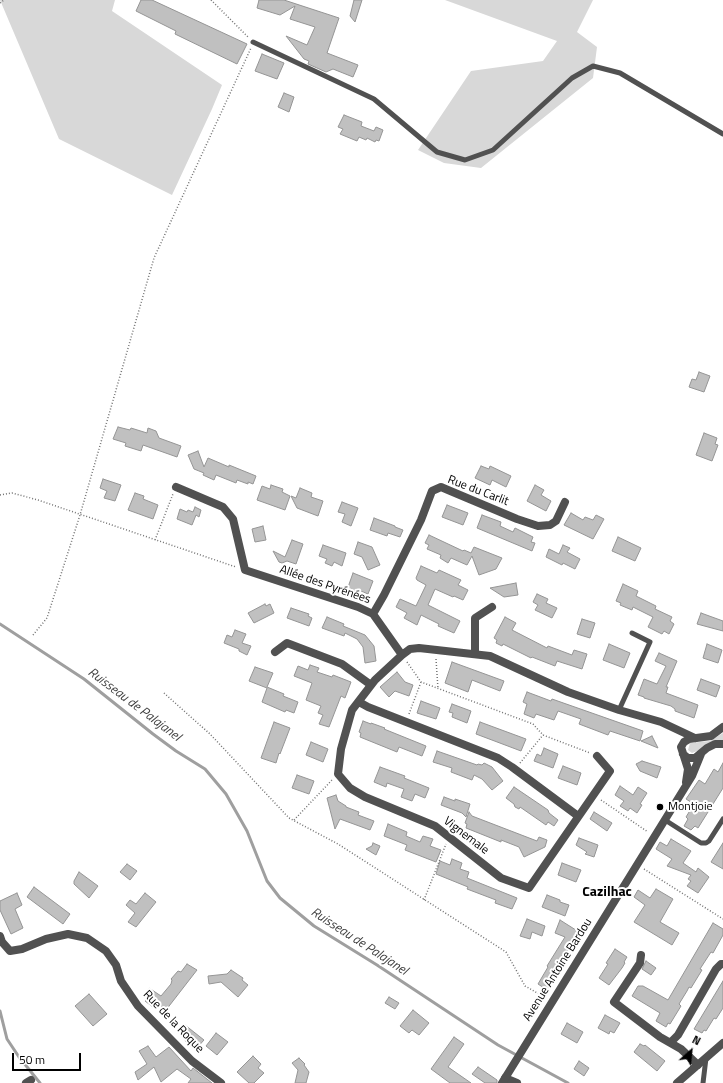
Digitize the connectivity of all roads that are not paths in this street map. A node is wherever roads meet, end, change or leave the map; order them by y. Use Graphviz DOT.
graph roads {
  1 [pos="253,42"];
  2 [pos="723,134"];
  3 [pos="176,487"];
  4 [pos="566,502"];
  5 [pos="492,607"];
  6 [pos="373,614"];
  7 [pos="632,633"];
  8 [pos="275,652"];
  9 [pos="475,653"];
  10 [pos="402,655"];
  11 [pos="371,685"];
  12 [pos="359,702"];
  13 [pos="620,710"];
  14 [pos="722,727"];
  15 [pos="675,729"];
  16 [pos="695,738"];
  17 [pos="723,744"];
  18 [pos="682,750"];
  19 [pos="701,754"];
  20 [pos="597,756"];
  21 [pos="685,788"];
  22 [pos="578,816"];
  23 [pos="723,819"];
  24 [pos="665,820"];
  25 [pos="0,936"];
  26 [pos="641,955"];
  27 [pos="723,964"];
  28 [pos="671,1042"];
  29 [pos="723,1043"];
  30 [pos="706,1058"];
  31 [pos="698,1065"];
  32 [pos="503,1080"];
  33 [pos="221,1083"];
  34 [pos="517,1083"];
  35 [pos="677,1083"];
  36 [pos="703,1083"];
  1 -- 2 [label="lane"];
  3 -- 6 [label="street, Allée des Pyrénées"];
  4 -- 6 [label="street, Rue du Carlit"];
  5 -- 9 [label="street"];
  6 -- 10 [label="street, Allée des Pyrénées"];
  7 -- 13 [label="lane"];
  8 -- 11 [label="street"];
  9 -- 10 [label="street"];
  9 -- 13 [label="street"];
  10 -- 11 [label="street"];
  11 -- 12 [label="street"];
  12 -- 22 [label="street"];
  12 -- 22 [label="street, Vignemale"];
  13 -- 15 [label="street"];
  14 -- 16 [label="street"];
  15 -- 16 [label="street"];
  15 -- 18 [label="street"];
  16 -- 18 [label="street"];
  17 -- 19 [label="street"];
  18 -- 19 [label="street"];
  18 -- 21 [label="street, Avenue Antoine Bardou"];
  19 -- 21 [label="street, Avenue Antoine Bardou"];
  20 -- 22 [label="street, Vignemale"];
  21 -- 24 [label="street, Avenue Antoine Bardou"];
  23 -- 24 [label="lane"];
  24 -- 32 [label="street, Avenue Antoine Bardou"];
  25 -- 33 [label="street, Rue de la Roque"];
  26 -- 28 [label="street"];
  27 -- 28 [label="street"];
  28 -- 31 [label="street"];
  29 -- 30 [label="street"];
  30 -- 31 [label="street"];
  30 -- 36 [label="lane"];
  31 -- 35 [label="street"];
  32 -- 34 [label="street"];
}
